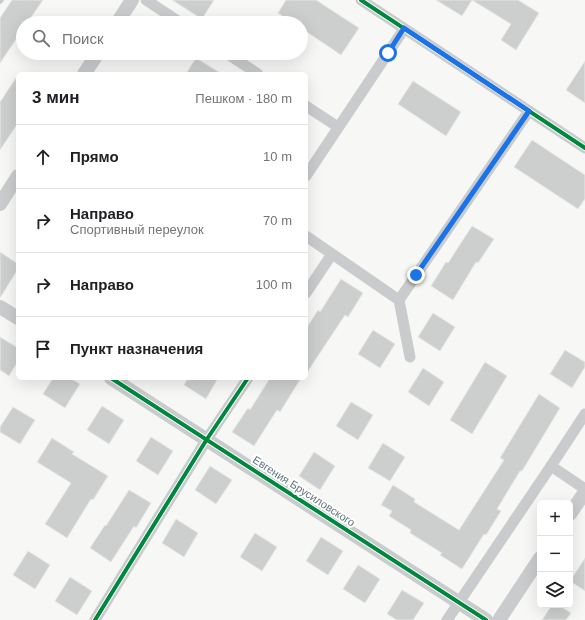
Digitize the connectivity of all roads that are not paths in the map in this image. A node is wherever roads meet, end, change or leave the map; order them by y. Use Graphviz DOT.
graph roads {
  1 [pos="132,0"];
  2 [pos="146,0"];
  3 [pos="361,0"];
  4 [pos="122,16"];
  5 [pos="170,16"];
  6 [pos="404,28"];
  7 [pos="93,60"];
  8 [pos="237,60"];
  9 [pos="85,72"];
  10 [pos="255,72"];
  11 [pos="308,107"];
  12 [pos="529,111"];
  13 [pos="338,127"];
  14 [pos="585,148"];
  15 [pos="308,170"];
  16 [pos="16,179"];
  17 [pos="0,203"];
  18 [pos="308,237"];
  19 [pos="332,254"];
  20 [pos="308,290"];
  21 [pos="399,300"];
  22 [pos="0,307"];
  23 [pos="16,317"];
  24 [pos="410,357"];
  25 [pos="114,380"];
  26 [pos="247,380"];
  27 [pos="585,414"];
  28 [pos="207,439"];
  29 [pos="551,466"];
  30 [pos="585,490"];
  31 [pos="573,509"];
  32 [pos="537,562"];
  33 [pos="460,602"];
  34 [pos="95,620"];
  35 [pos="447,620"];
  36 [pos="486,620"];
  37 [pos="498,620"];
  1 -- 4 [label="street"];
  2 -- 5 [label="street"];
  3 -- 6 [label="street"];
  6 -- 12 [label="street"];
  6 -- 13 [label="street"];
  7 -- 9 [label="street"];
  8 -- 10 [label="street"];
  11 -- 13 [label="street"];
  12 -- 14 [label="street"];
  12 -- 21 [label="street"];
  13 -- 15 [label="street"];
  16 -- 17 [label="street"];
  18 -- 19 [label="street"];
  19 -- 20 [label="street"];
  19 -- 21 [label="street"];
  21 -- 24 [label="street"];
  22 -- 23 [label="street"];
  25 -- 28 [label="street, Евгения Брусиловского"];
  26 -- 28 [label="street"];
  27 -- 29 [label="street"];
  28 -- 33 [label="street, Евгения Брусиловского"];
  28 -- 34 [label="street"];
  29 -- 30 [label="street"];
  29 -- 33 [label="street"];
  30 -- 31 [label="street"];
  32 -- 37 [label="street"];
  33 -- 35 [label="street"];
  33 -- 36 [label="street, Евгения Брусиловского"];
}
